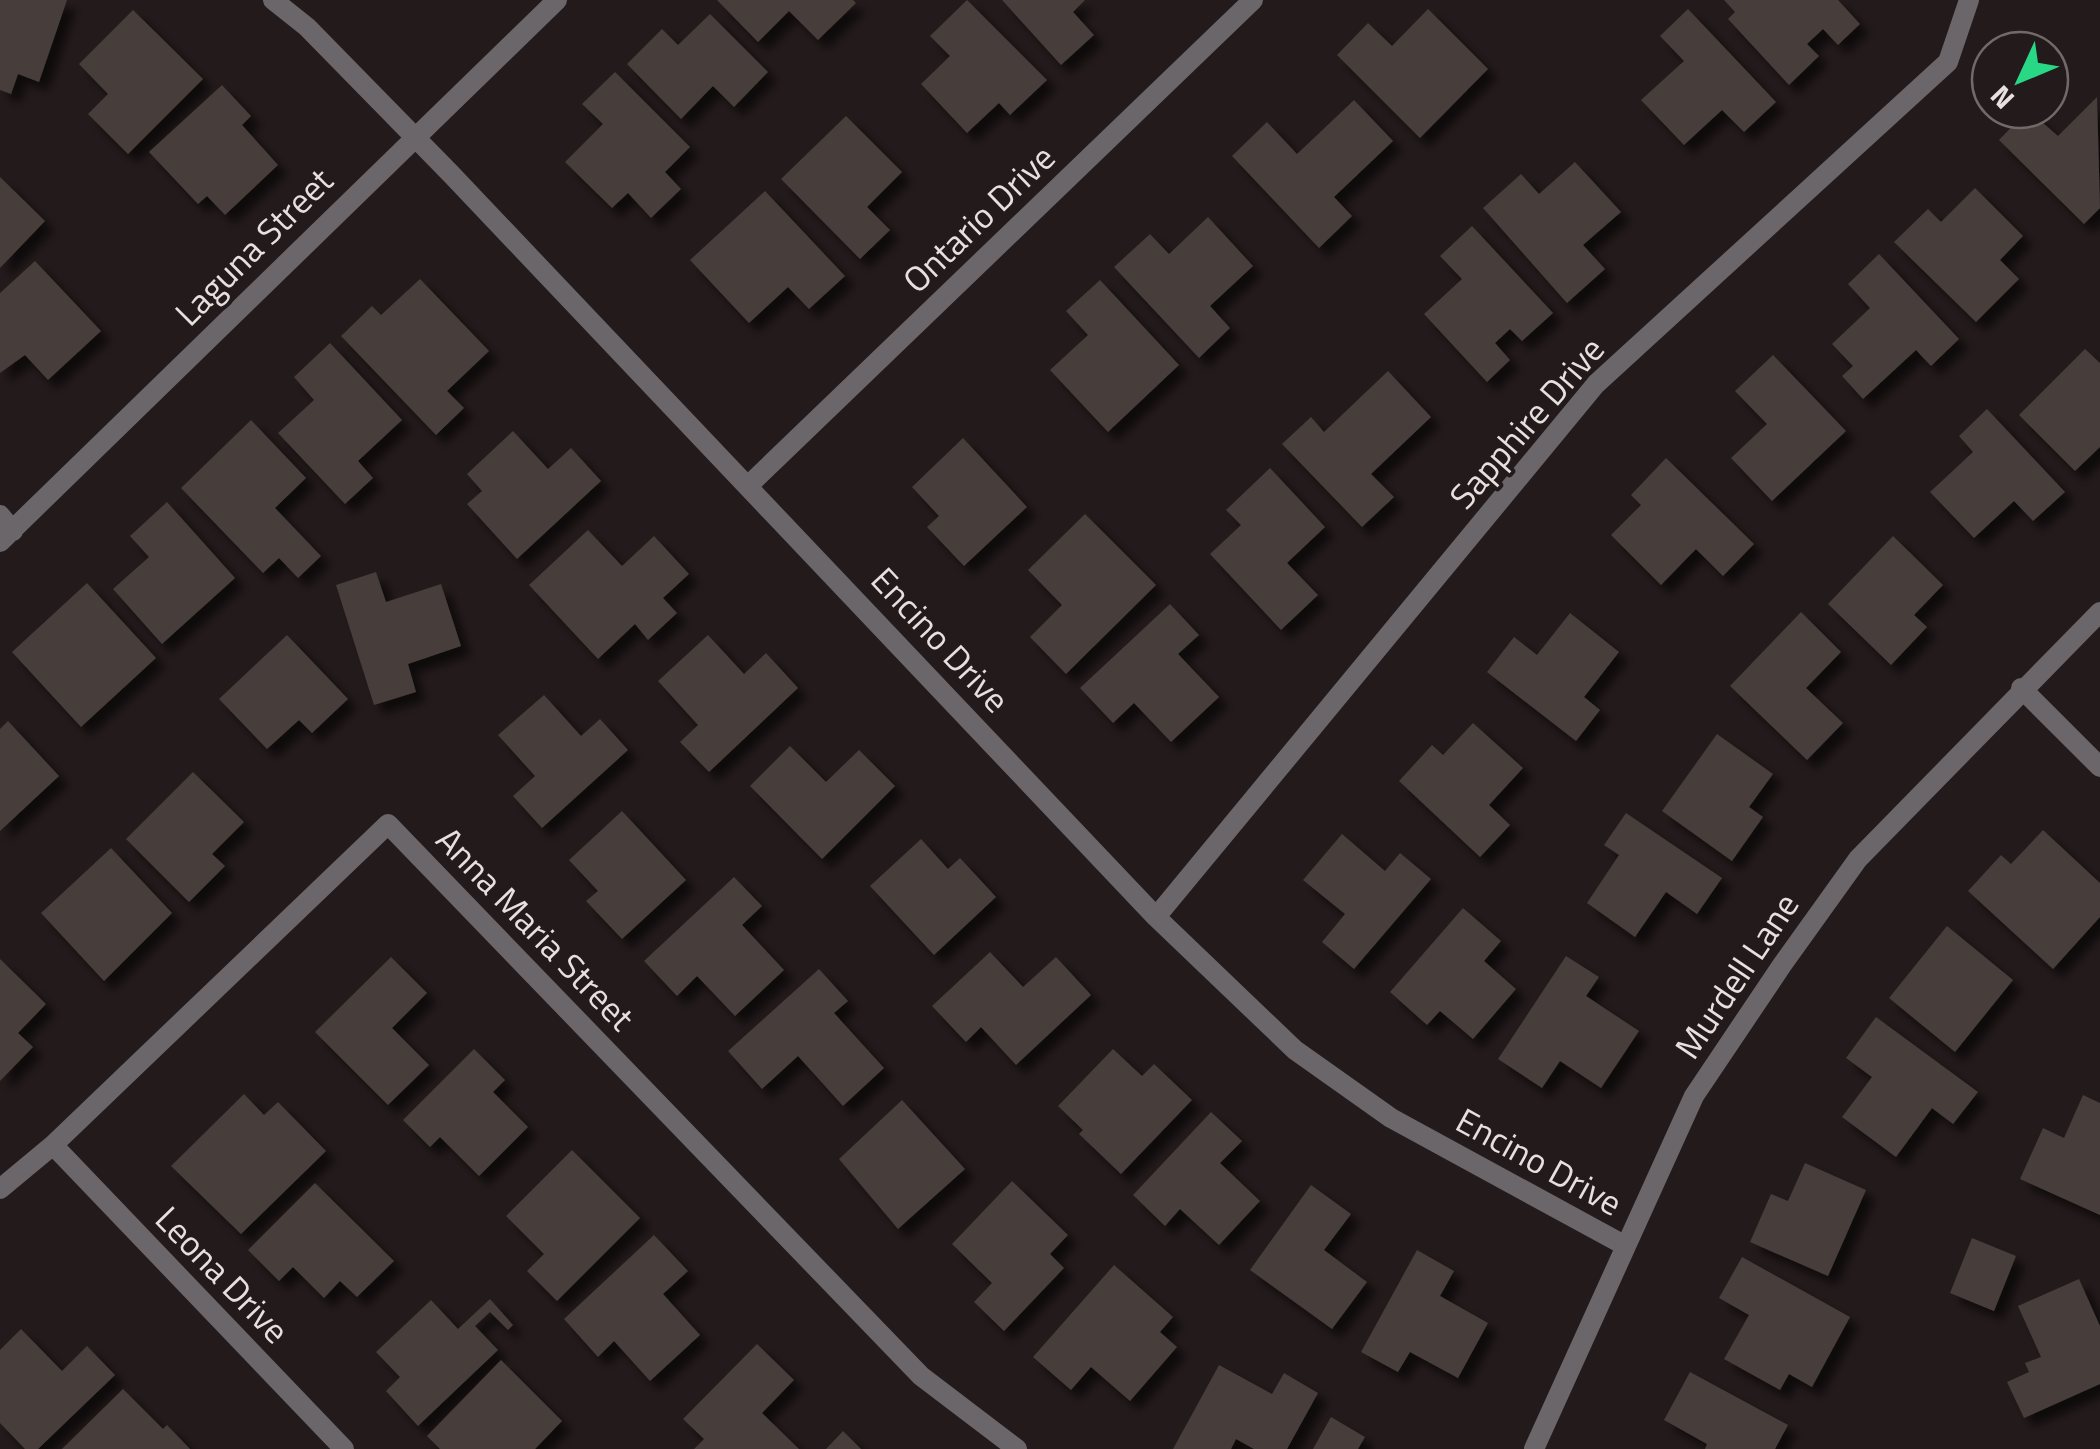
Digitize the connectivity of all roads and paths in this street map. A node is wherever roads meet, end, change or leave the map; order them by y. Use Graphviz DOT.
graph roads {
  1 [pos="273,0"];
  2 [pos="557,0"];
  3 [pos="1253,0"];
  4 [pos="1968,0"];
  5 [pos="413,135"];
  6 [pos="749,485"];
  7 [pos="4,529"];
  8 [pos="2100,612"];
  9 [pos="2021,688"];
  10 [pos="2100,767"];
  11 [pos="1156,917"];
  12 [pos="53,1145"];
  13 [pos="0,1189"];
  14 [pos="1624,1245"];
  15 [pos="344,1449"];
  16 [pos="1017,1449"];
  17 [pos="1534,1449"];
  1 -- 5 [label="street, Encino Drive"];
  2 -- 5 [label="street, Laguna Street"];
  3 -- 6 [label="street, Ontario Drive"];
  4 -- 11 [label="street, Sapphire Drive"];
  5 -- 6 [label="street, Encino Drive"];
  5 -- 7 [label="street, Laguna Street"];
  6 -- 11 [label="street, Encino Drive"];
  8 -- 9 [label="street, Murdell Lane"];
  9 -- 10 [label="street"];
  9 -- 14 [label="street, Murdell Lane"];
  11 -- 14 [label="street, Encino Drive"];
  12 -- 13 [label="street, Anna Maria Street"];
  12 -- 15 [label="street, Leona Drive"];
  12 -- 16 [label="street, Anna Maria Street"];
  14 -- 17 [label="street, Murdell Lane"];
}
